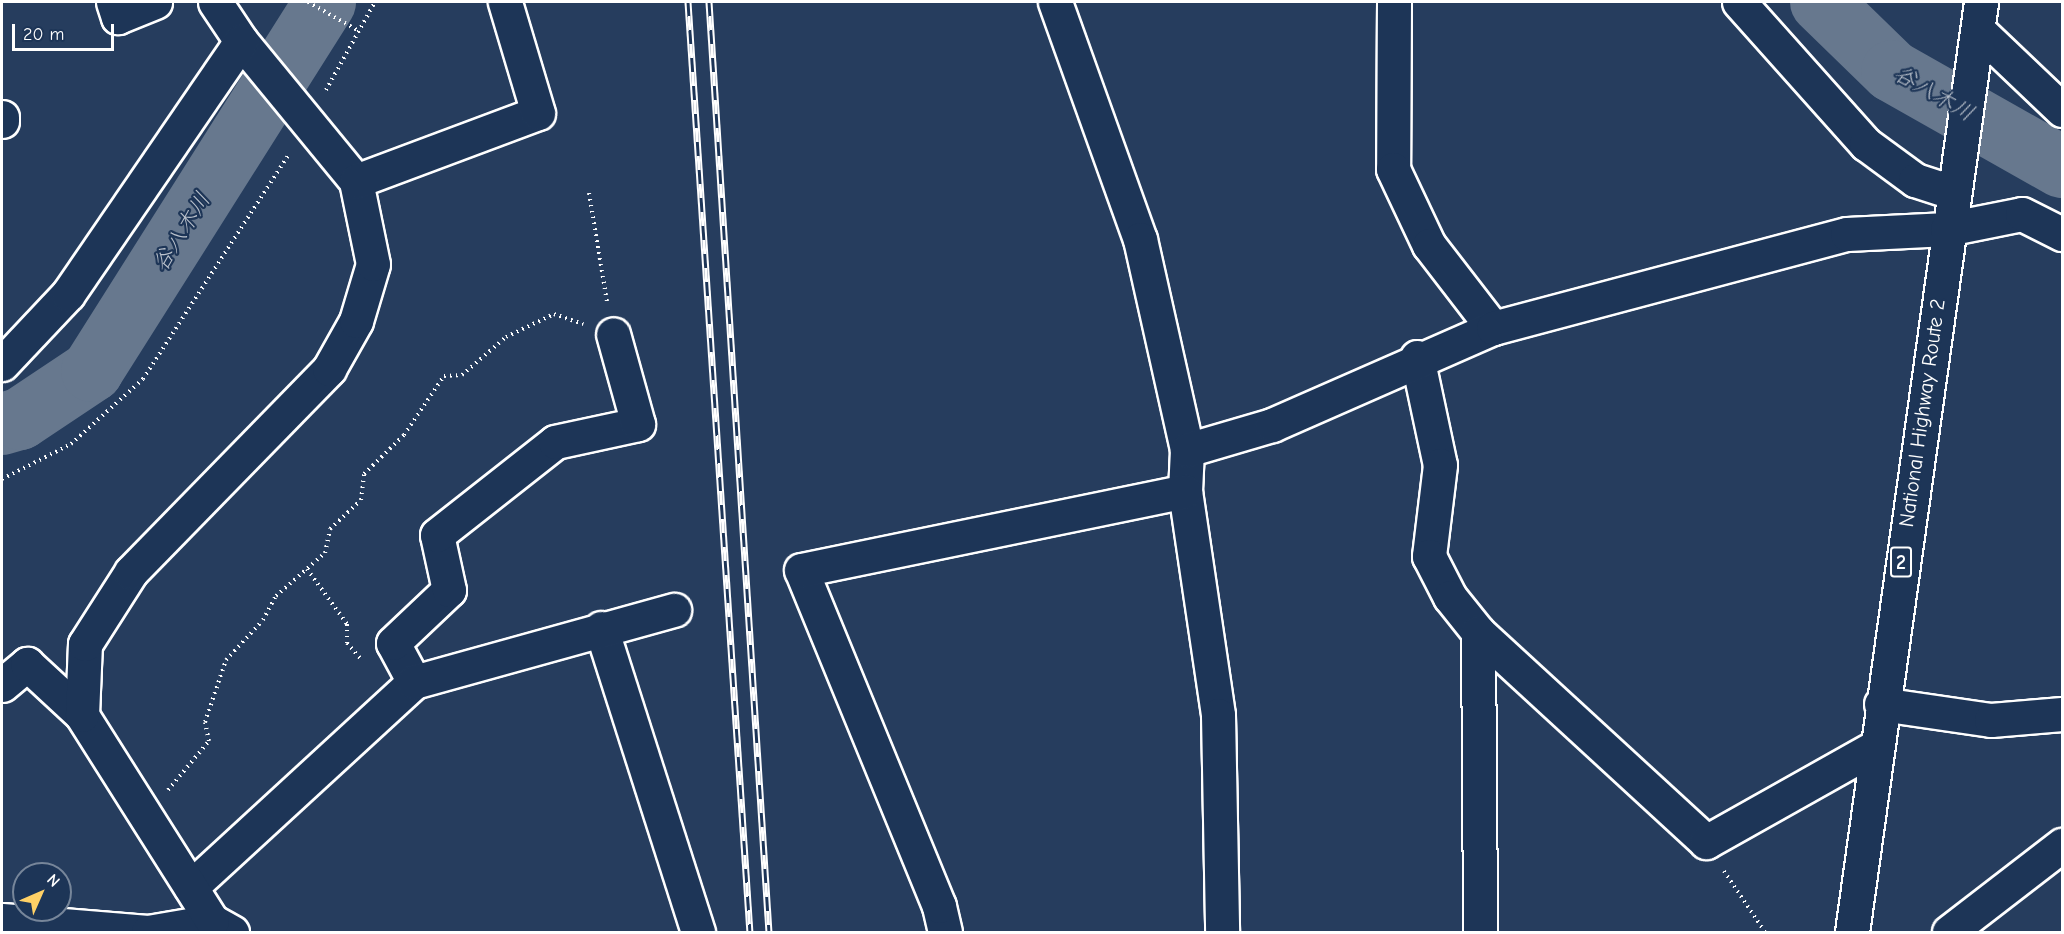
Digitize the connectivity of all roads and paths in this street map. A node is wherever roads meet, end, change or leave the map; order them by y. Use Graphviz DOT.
graph roads {
  1 [pos="113,2"];
  2 [pos="155,2"];
  3 [pos="215,2"];
  4 [pos="308,2"];
  5 [pos="375,2"];
  6 [pos="505,2"];
  7 [pos="1055,2"];
  8 [pos="1394,2"];
  9 [pos="1739,2"];
  10 [pos="1980,16"];
  11 [pos="357,30"];
  12 [pos="241,41"];
  13 [pos="2062,110"];
  14 [pos="2,117"];
  15 [pos="2,121"];
  16 [pos="310,123"];
  17 [pos="356,181"];
  18 [pos="1952,192"];
  19 [pos="588,193"];
  20 [pos="1947,229"];
  21 [pos="2062,234"];
  22 [pos="1493,328"];
  23 [pos="613,334"];
  24 [pos="1417,357"];
  25 [pos="2,364"];
  26 [pos="1187,450"];
  27 [pos="2,479"];
  28 [pos="1185,491"];
  29 [pos="307,569"];
  30 [pos="674,610"];
  31 [pos="601,628"];
  32 [pos="1478,632"];
  33 [pos="2,685"];
  34 [pos="405,690"];
  35 [pos="1881,704"];
  36 [pos="2062,714"];
  37 [pos="82,715"];
  38 [pos="1875,747"];
  39 [pos="146,816"];
  40 [pos="1706,842"];
  41 [pos="2062,844"];
  42 [pos="191,887"];
  43 [pos="2,920"];
  44 [pos="222,927"];
  45 [pos="698,933"];
  46 [pos="945,933"];
  47 [pos="1222,933"];
  48 [pos="1480,933"];
  49 [pos="1766,933"];
  50 [pos="1852,933"];
  51 [pos="1949,933"];
  1 -- 2 [label="main road"];
  3 -- 12 [label="main road"];
  4 -- 11 [label="path"];
  5 -- 11 [label="path"];
  6 -- 17 [label="main road"];
  7 -- 26 [label="main road"];
  8 -- 22 [label="main road"];
  9 -- 18 [label="main road"];
  10 -- 13 [label="main road"];
  10 -- 18 [label="main road, National Highway Route 2 / 2"];
  11 -- 16 [label="path"];
  12 -- 16 [label="main road"];
  12 -- 25 [label="main road"];
  14 -- 15 [label="main road"];
  16 -- 17 [label="main road"];
  16 -- 27 [label="path"];
  17 -- 37 [label="main road"];
  18 -- 20 [label="main road, National Highway Route 2 / 2"];
  19 -- 23 [label="path"];
  20 -- 21 [label="main road"];
  20 -- 22 [label="main road"];
  20 -- 35 [label="main road, National Highway Route 2 / 2"];
  22 -- 24 [label="main road"];
  23 -- 29 [label="path"];
  23 -- 34 [label="main road"];
  24 -- 26 [label="main road"];
  24 -- 32 [label="main road"];
  26 -- 28 [label="main road"];
  28 -- 46 [label="main road"];
  28 -- 47 [label="main road"];
  29 -- 34 [label="path"];
  29 -- 39 [label="path"];
  30 -- 31 [label="main road"];
  31 -- 34 [label="main road"];
  31 -- 45 [label="main road"];
  32 -- 40 [label="main road"];
  32 -- 48 [label="main road"];
  33 -- 37 [label="main road"];
  34 -- 42 [label="main road"];
  35 -- 36 [label="main road"];
  35 -- 38 [label="main road, National Highway Route 2 / 2"];
  37 -- 39 [label="main road"];
  38 -- 40 [label="main road"];
  38 -- 50 [label="main road, National Highway Route 2 / 2"];
  39 -- 42 [label="main road"];
  40 -- 49 [label="path"];
  41 -- 51 [label="main road"];
  42 -- 44 [label="main road"];
  43 -- 44 [label="main road"];
}
